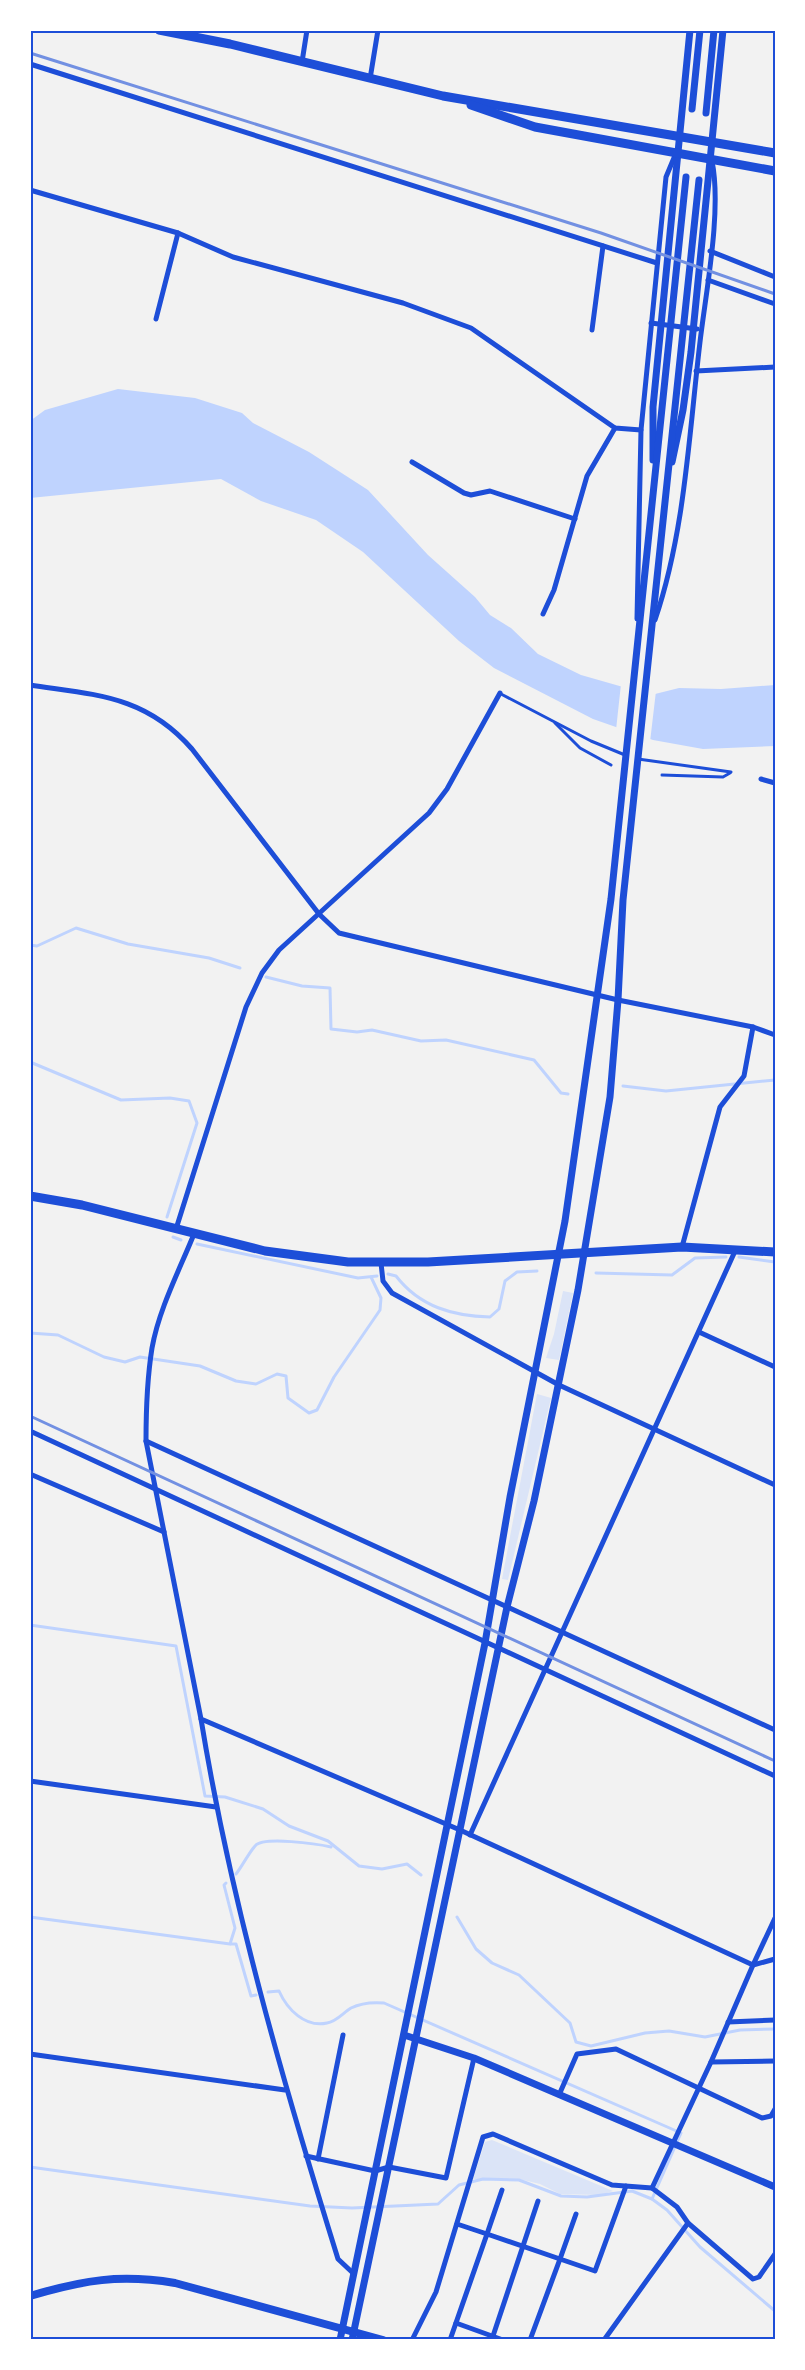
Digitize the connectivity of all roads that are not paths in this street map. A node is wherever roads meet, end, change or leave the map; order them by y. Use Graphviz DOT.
graph roads {
  1 [pos="159,30"];
  2 [pos="307,30"];
  3 [pos="378,30"];
  4 [pos="690,30"];
  5 [pos="700,30"];
  6 [pos="714,30"];
  7 [pos="723,30"];
  8 [pos="302,62"];
  9 [pos="30,64"];
  10 [pos="370,79"];
  11 [pos="443,96"];
  12 [pos="692,109"];
  13 [pos="706,113"];
  14 [pos="678,136"];
  15 [pos="713,142"];
  16 [pos="676,153"];
  17 [pos="775,153"];
  18 [pos="711,160"];
  19 [pos="775,171"];
  20 [pos="686,177"];
  21 [pos="699,180"];
  22 [pos="30,190"];
  23 [pos="178,233"];
  24 [pos="603,246"];
  25 [pos="710,251"];
  26 [pos="657,263"];
  27 [pos="775,277"];
  28 [pos="708,280"];
  29 [pos="775,304"];
  30 [pos="156,319"];
  31 [pos="651,323"];
  32 [pos="702,329"];
  33 [pos="592,330"];
  34 [pos="775,367"];
  35 [pos="696,371"];
  36 [pos="615,428"];
  37 [pos="641,430"];
  38 [pos="412,462"];
  39 [pos="653,499"];
  40 [pos="664,499"];
  41 [pos="575,519"];
  42 [pos="543,614"];
  43 [pos="638,635"];
  44 [pos="649,636"];
  45 [pos="30,685"];
  46 [pos="500,693"];
  47 [pos="555,722"];
  48 [pos="626,752"];
  49 [pos="637,755"];
  50 [pos="611,765"];
  51 [pos="662,775"];
  52 [pos="761,779"];
  53 [pos="775,783"];
  54 [pos="319,914"];
  55 [pos="596,994"];
  56 [pos="618,1000"];
  57 [pos="753,1027"];
  58 [pos="775,1035"];
  59 [pos="30,1196"];
  60 [pos="176,1229"];
  61 [pos="194,1234"];
  62 [pos="682,1247"];
  63 [pos="737,1248"];
  64 [pos="585,1252"];
  65 [pos="775,1252"];
  66 [pos="559,1253"];
  67 [pos="381,1263"];
  68 [pos="699,1332"];
  69 [pos="775,1367"];
  70 [pos="535,1373"];
  71 [pos="559,1385"];
  72 [pos="655,1429"];
  73 [pos="30,1431"];
  74 [pos="147,1441"];
  75 [pos="30,1474"];
  76 [pos="775,1485"];
  77 [pos="155,1490"];
  78 [pos="164,1532"];
  79 [pos="493,1600"];
  80 [pos="507,1607"];
  81 [pos="562,1632"];
  82 [pos="485,1643"];
  83 [pos="498,1648"];
  84 [pos="545,1669"];
  85 [pos="201,1719"];
  86 [pos="775,1730"];
  87 [pos="775,1776"];
  88 [pos="30,1781"];
  89 [pos="216,1807"];
  90 [pos="448,1825"];
  91 [pos="460,1830"];
  92 [pos="470,1835"];
  93 [pos="775,1918"];
  94 [pos="775,1959"];
  95 [pos="753,1965"];
  96 [pos="775,2020"];
  97 [pos="728,2022"];
  98 [pos="343,2035"];
  99 [pos="404,2035"];
  100 [pos="416,2037"];
  101 [pos="30,2054"];
  102 [pos="474,2058"];
  103 [pos="775,2061"];
  104 [pos="711,2062"];
  105 [pos="698,2088"];
  106 [pos="285,2090"];
  107 [pos="559,2095"];
  108 [pos="775,2109"];
  109 [pos="672,2142"];
  110 [pos="306,2156"];
  111 [pos="318,2159"];
  112 [pos="388,2167"];
  113 [pos="375,2171"];
  114 [pos="626,2186"];
  115 [pos="775,2187"];
  116 [pos="652,2188"];
  117 [pos="502,2190"];
  118 [pos="538,2202"];
  119 [pos="576,2214"];
  120 [pos="688,2223"];
  121 [pos="457,2224"];
  122 [pos="487,2234"];
  123 [pos="523,2247"];
  124 [pos="775,2254"];
  125 [pos="560,2259"];
  126 [pos="354,2274"];
  127 [pos="30,2296"];
  128 [pos="456,2323"];
  129 [pos="342,2329"];
  130 [pos="353,2336"];
  131 [pos="494,2336"];
  132 [pos="340,2340"];
  133 [pos="383,2340"];
  134 [pos="412,2340"];
  135 [pos="450,2340"];
  136 [pos="503,2340"];
  137 [pos="530,2340"];
  138 [pos="604,2340"];
  1 -- 8 [label="main road"];
  2 -- 8 [label="street"];
  3 -- 10 [label="street"];
  4 -- 14 [label="street"];
  5 -- 12 [label="street"];
  6 -- 13 [label="street"];
  7 -- 15 [label="street"];
  8 -- 10 [label="main road"];
  9 -- 24 [label="street"];
  10 -- 11 [label="main road"];
  11 -- 14 [label="main road"];
  11 -- 16 [label="main road"];
  14 -- 15 [label="main road"];
  14 -- 16 [label="street"];
  15 -- 17 [label="main road"];
  15 -- 18 [label="street"];
  16 -- 18 [label="main road"];
  16 -- 26 [label="street"];
  16 -- 39 [label="street"];
  18 -- 19 [label="main road"];
  18 -- 25 [label="street"];
  18 -- 40 [label="street"];
  20 -- 39 [label="street"];
  21 -- 40 [label="street"];
  22 -- 23 [label="street"];
  23 -- 30 [label="street"];
  23 -- 36 [label="street"];
  24 -- 26 [label="street"];
  24 -- 33 [label="street"];
  25 -- 27 [label="street"];
  25 -- 28 [label="street"];
  26 -- 31 [label="street"];
  28 -- 29 [label="street"];
  28 -- 32 [label="street"];
  31 -- 32 [label="street"];
  31 -- 37 [label="street"];
  32 -- 35 [label="street"];
  34 -- 35 [label="street"];
  35 -- 44 [label="street"];
  36 -- 37 [label="street"];
  36 -- 41 [label="street"];
  37 -- 43 [label="street"];
  38 -- 41 [label="street"];
  39 -- 43 [label="street"];
  40 -- 44 [label="street"];
  41 -- 42 [label="street"];
  43 -- 48 [label="street"];
  44 -- 49 [label="street"];
  45 -- 54 [label="street"];
  46 -- 47 [label="lane"];
  46 -- 54 [label="street"];
  47 -- 48 [label="lane"];
  47 -- 50 [label="lane"];
  48 -- 55 [label="street"];
  49 -- 51 [label="lane"];
  49 -- 56 [label="street"];
  52 -- 53 [label="street"];
  54 -- 55 [label="street"];
  54 -- 60 [label="street"];
  55 -- 56 [label="street"];
  55 -- 66 [label="street"];
  56 -- 57 [label="street"];
  56 -- 64 [label="street"];
  57 -- 58 [label="street"];
  57 -- 62 [label="street"];
  59 -- 60 [label="main road"];
  60 -- 61 [label="main road"];
  61 -- 67 [label="main road"];
  61 -- 74 [label="street"];
  62 -- 63 [label="main road"];
  62 -- 64 [label="main road"];
  63 -- 65 [label="main road"];
  63 -- 68 [label="street"];
  64 -- 66 [label="main road"];
  64 -- 71 [label="street"];
  66 -- 67 [label="main road"];
  66 -- 70 [label="street"];
  67 -- 70 [label="street"];
  68 -- 69 [label="street"];
  68 -- 72 [label="street"];
  70 -- 71 [label="street"];
  70 -- 79 [label="street"];
  71 -- 72 [label="street"];
  71 -- 80 [label="street"];
  72 -- 76 [label="street"];
  72 -- 81 [label="street"];
  73 -- 77 [label="street"];
  74 -- 77 [label="street"];
  74 -- 79 [label="street"];
  75 -- 78 [label="street"];
  77 -- 78 [label="street"];
  77 -- 82 [label="street"];
  78 -- 85 [label="street"];
  79 -- 80 [label="street"];
  79 -- 82 [label="street"];
  80 -- 81 [label="street"];
  80 -- 83 [label="street"];
  81 -- 84 [label="street"];
  81 -- 86 [label="street"];
  82 -- 83 [label="street"];
  82 -- 90 [label="street"];
  83 -- 84 [label="street"];
  83 -- 91 [label="street"];
  84 -- 87 [label="street"];
  84 -- 92 [label="street"];
  85 -- 89 [label="street"];
  85 -- 90 [label="street"];
  88 -- 89 [label="street"];
  89 -- 106 [label="street"];
  90 -- 91 [label="street"];
  90 -- 99 [label="street"];
  91 -- 92 [label="street"];
  91 -- 100 [label="street"];
  92 -- 95 [label="street"];
  93 -- 95 [label="street"];
  94 -- 95 [label="street"];
  95 -- 97 [label="street"];
  96 -- 97 [label="street"];
  97 -- 104 [label="street"];
  98 -- 111 [label="street"];
  99 -- 100 [label="street"];
  99 -- 113 [label="street"];
  100 -- 102 [label="street"];
  100 -- 112 [label="street"];
  101 -- 106 [label="street"];
  102 -- 107 [label="street"];
  102 -- 112 [label="street"];
  103 -- 104 [label="street"];
  104 -- 105 [label="street"];
  105 -- 107 [label="street"];
  105 -- 108 [label="street"];
  105 -- 109 [label="street"];
  106 -- 110 [label="street"];
  107 -- 109 [label="street"];
  109 -- 115 [label="street"];
  109 -- 116 [label="street"];
  110 -- 111 [label="street"];
  110 -- 126 [label="street"];
  111 -- 113 [label="street"];
  112 -- 113 [label="street"];
  112 -- 130 [label="street"];
  113 -- 126 [label="street"];
  114 -- 116 [label="street"];
  114 -- 121 [label="street"];
  114 -- 125 [label="street"];
  116 -- 120 [label="street"];
  117 -- 122 [label="street"];
  118 -- 123 [label="street"];
  119 -- 125 [label="street"];
  120 -- 124 [label="street"];
  120 -- 138 [label="street"];
  121 -- 122 [label="street"];
  121 -- 134 [label="street"];
  122 -- 123 [label="street"];
  122 -- 128 [label="street"];
  123 -- 125 [label="street"];
  123 -- 131 [label="street"];
  125 -- 137 [label="street"];
  126 -- 129 [label="street"];
  127 -- 129 [label="main road"];
  128 -- 131 [label="street"];
  128 -- 135 [label="street"];
  129 -- 130 [label="main road"];
  129 -- 132 [label="street"];
  130 -- 133 [label="main road"];
  131 -- 136 [label="street"];
}
